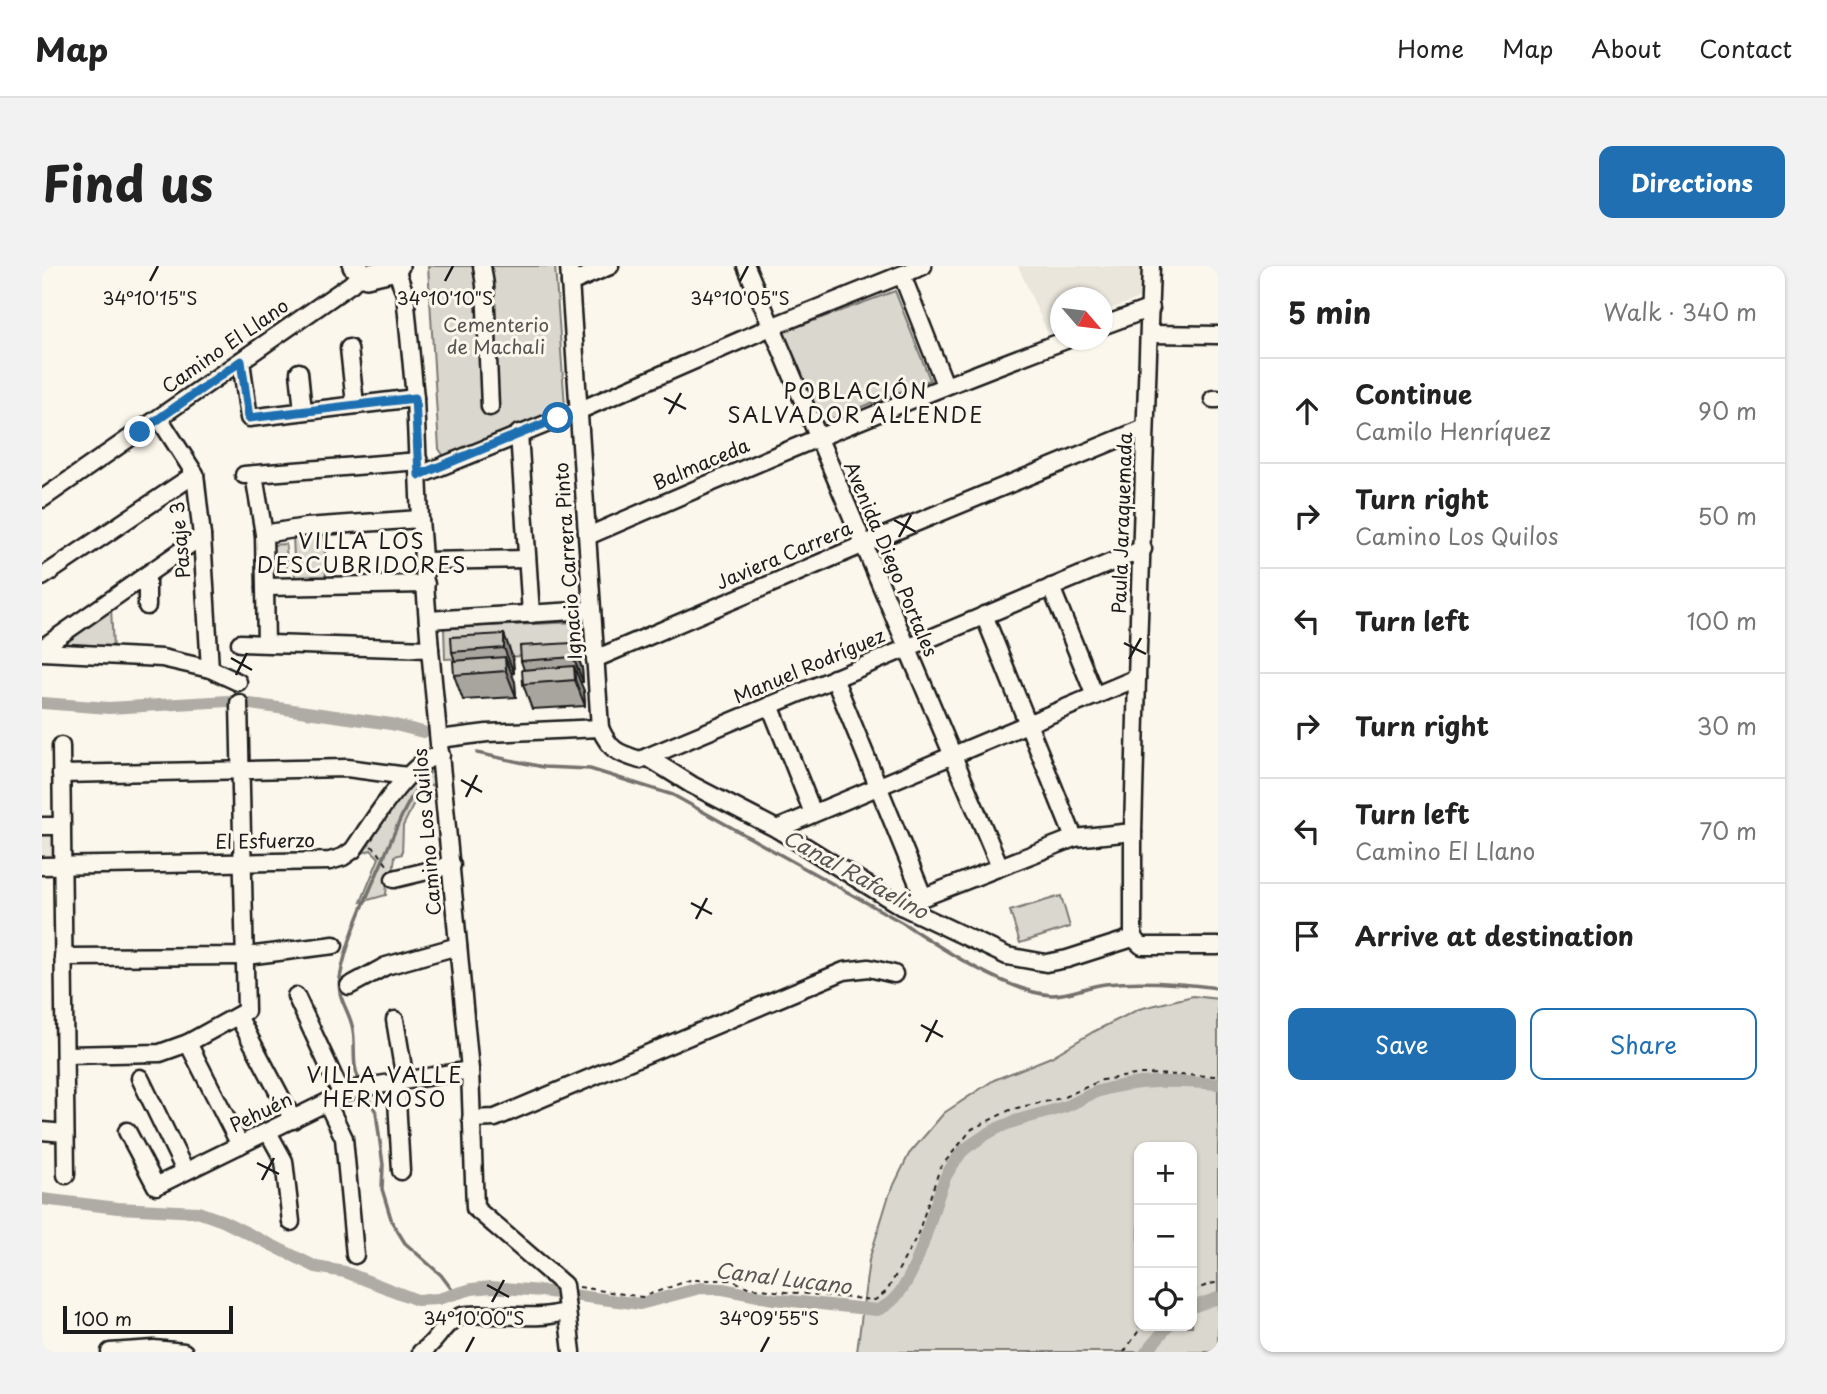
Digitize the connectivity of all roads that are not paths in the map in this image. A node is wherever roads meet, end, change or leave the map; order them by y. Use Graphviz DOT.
graph roads {
  1 [pos="482,266"];
  2 [pos="610,266"];
  3 [pos="746,266"];
  4 [pos="923,266"];
  5 [pos="1151,266"];
  6 [pos="397,267"];
  7 [pos="357,270"];
  8 [pos="569,274"];
  9 [pos="902,275"];
  10 [pos="1151,308"];
  11 [pos="1113,322"];
  12 [pos="771,327"];
  13 [pos="1150,334"];
  14 [pos="1218,335"];
  15 [pos="1050,346"];
  16 [pos="349,348"];
  17 [pos="241,361"];
  18 [pos="299,372"];
  19 [pos="946,384"];
  20 [pos="415,398"];
  21 [pos="355,404"];
  22 [pos="490,407"];
  23 [pos="303,411"];
  24 [pos="578,411"];
  25 [pos="159,418"];
  26 [pos="1145,428"];
  27 [pos="519,433"];
  28 [pos="817,437"];
  29 [pos="419,468"];
  30 [pos="195,474"];
  31 [pos="42,499"];
  32 [pos="420,519"];
  33 [pos="264,534"];
  34 [pos="202,536"];
  35 [pos="588,536"];
  36 [pos="862,545"];
  37 [pos="1143,549"];
  38 [pos="527,559"];
  39 [pos="425,561"];
  40 [pos="146,575"];
  41 [pos="42,577"];
  42 [pos="426,584"];
  43 [pos="265,587"];
  44 [pos="1051,587"];
  45 [pos="147,606"];
  46 [pos="592,610"];
  47 [pos="531,614"];
  48 [pos="984,615"];
  49 [pos="428,620"];
  50 [pos="240,643"];
  51 [pos="266,643"];
  52 [pos="906,648"];
  53 [pos="430,649"];
  54 [pos="42,650"];
  55 [pos="595,659"];
  56 [pos="210,669"];
  57 [pos="834,678"];
  58 [pos="1137,678"];
  59 [pos="238,682"];
  60 [pos="1094,696"];
  61 [pos="239,703"];
  62 [pos="770,705"];
  63 [pos="1027,724"];
  64 [pos="600,728"];
  65 [pos="61,746"];
  66 [pos="440,747"];
  67 [pos="953,755"];
  68 [pos="647,757"];
  69 [pos="241,771"];
  70 [pos="61,774"];
  71 [pos="407,776"];
  72 [pos="879,786"];
  73 [pos="813,813"];
  74 [pos="42,826"];
  75 [pos="62,826"];
  76 [pos="777,829"];
  77 [pos="1133,832"];
  78 [pos="1074,838"];
  79 [pos="243,862"];
  80 [pos="452,865"];
  81 [pos="42,866"];
  82 [pos="62,866"];
  83 [pos="1000,867"];
  84 [pos="390,872"];
  85 [pos="923,897"];
  86 [pos="901,906"];
  87 [pos="1138,942"];
  88 [pos="334,945"];
  89 [pos="458,946"];
  90 [pos="1218,946"];
  91 [pos="246,956"];
  92 [pos="63,957"];
  93 [pos="894,974"];
  94 [pos="349,986"];
  95 [pos="296,996"];
  96 [pos="239,1016"];
  97 [pos="395,1020"];
  98 [pos="188,1043"];
  99 [pos="65,1055"];
  100 [pos="470,1070"];
  101 [pos="140,1078"];
  102 [pos="401,1081"];
  103 [pos="355,1090"];
  104 [pos="327,1103"];
  105 [pos="293,1119"];
  106 [pos="471,1119"];
  107 [pos="42,1131"];
  108 [pos="127,1131"];
  109 [pos="268,1132"];
  110 [pos="65,1133"];
  111 [pos="240,1145"];
  112 [pos="185,1171"];
  113 [pos="401,1171"];
  114 [pos="66,1175"];
  115 [pos="291,1222"];
  116 [pos="355,1255"];
  117 [pos="567,1311"];
  118 [pos="110,1352"];
  119 [pos="184,1352"];
  120 [pos="421,1352"];
  121 [pos="572,1352"];
  1 -- 22 [label="street"];
  2 -- 8 [label="street"];
  3 -- 12 [label="street, Avenida Diego Portales"];
  4 -- 9 [label="street"];
  5 -- 10 [label="street, Paula Jaraquemada"];
  6 -- 7 [label="main road"];
  6 -- 20 [label="street, Camino Los Quilos"];
  7 -- 17 [label="street, Camino El Llano"];
  8 -- 24 [label="street, Ignacio Carrera Pinto"];
  9 -- 12 [label="street"];
  9 -- 19 [label="street"];
  10 -- 11 [label="street"];
  10 -- 13 [label="street, Paula Jaraquemada"];
  12 -- 24 [label="street"];
  12 -- 28 [label="street, Avenida Diego Portales"];
  13 -- 14 [label="street"];
  13 -- 26 [label="street, Paula Jaraquemada"];
  15 -- 19 [label="street, Balmaceda"];
  16 -- 21 [label="street"];
  17 -- 23 [label="street"];
  17 -- 25 [label="street, Camino El Llano"];
  18 -- 23 [label="street"];
  19 -- 28 [label="street, Balmaceda"];
  20 -- 21 [label="street"];
  20 -- 29 [label="street, Camino Los Quilos"];
  21 -- 23 [label="street"];
  24 -- 27 [label="street"];
  24 -- 35 [label="street, Ignacio Carrera Pinto"];
  25 -- 30 [label="street, Pasaje 3"];
  25 -- 31 [label="street, Camino El Llano"];
  26 -- 36 [label="street, Javiera Carrera"];
  26 -- 37 [label="street, Paula Jaraquemada"];
  27 -- 29 [label="street"];
  27 -- 38 [label="street"];
  28 -- 35 [label="street, Balmaceda"];
  28 -- 36 [label="street, Avenida Diego Portales"];
  29 -- 32 [label="street, Camino Los Quilos"];
  29 -- 33 [label="street"];
  30 -- 34 [label="street, Pasaje 3"];
  30 -- 41 [label="street"];
  32 -- 33 [label="street"];
  32 -- 39 [label="street, Camino Los Quilos"];
  33 -- 43 [label="street"];
  34 -- 40 [label="street"];
  34 -- 56 [label="street, Pasaje 3"];
  35 -- 46 [label="street, Ignacio Carrera Pinto"];
  36 -- 52 [label="street, Avenida Diego Portales"];
  36 -- 55 [label="street, Javiera Carrera"];
  37 -- 44 [label="street, Manuel Rodríguez"];
  37 -- 58 [label="street, Paula Jaraquemada"];
  38 -- 39 [label="street"];
  38 -- 47 [label="street"];
  39 -- 42 [label="street, Camino Los Quilos"];
  40 -- 45 [label="street"];
  40 -- 54 [label="street"];
  42 -- 43 [label="street"];
  42 -- 49 [label="street, Camino Los Quilos"];
  43 -- 51 [label="street"];
  44 -- 48 [label="street, Manuel Rodríguez"];
  44 -- 60 [label="street"];
  46 -- 47 [label="street"];
  46 -- 55 [label="street, Ignacio Carrera Pinto"];
  47 -- 49 [label="street"];
  48 -- 52 [label="street, Manuel Rodríguez"];
  48 -- 63 [label="street"];
  49 -- 53 [label="street, Camino Los Quilos"];
  50 -- 51 [label="street"];
  51 -- 53 [label="street"];
  52 -- 57 [label="street, Manuel Rodríguez"];
  52 -- 67 [label="street, Avenida Diego Portales"];
  53 -- 66 [label="street, Camino Los Quilos"];
  54 -- 56 [label="street"];
  55 -- 64 [label="street, Ignacio Carrera Pinto"];
  56 -- 59 [label="street"];
  57 -- 62 [label="street, Manuel Rodríguez"];
  57 -- 72 [label="street"];
  58 -- 60 [label="street"];
  58 -- 77 [label="street, Paula Jaraquemada"];
  60 -- 63 [label="street"];
  61 -- 69 [label="street"];
  62 -- 68 [label="street, Manuel Rodríguez"];
  62 -- 73 [label="street"];
  63 -- 67 [label="street"];
  63 -- 78 [label="street"];
  64 -- 66 [label="street"];
  64 -- 68 [label="street"];
  65 -- 70 [label="street"];
  66 -- 71 [label="street, El Esfuerzo"];
  66 -- 80 [label="street, Camino Los Quilos"];
  67 -- 72 [label="street"];
  67 -- 83 [label="street, Avenida Diego Portales"];
  68 -- 76 [label="street"];
  69 -- 70 [label="street"];
  69 -- 71 [label="street"];
  69 -- 79 [label="street"];
  70 -- 75 [label="street"];
  71 -- 79 [label="street, El Esfuerzo"];
  72 -- 73 [label="street"];
  72 -- 85 [label="street"];
  73 -- 76 [label="street"];
  74 -- 75 [label="street"];
  75 -- 82 [label="street"];
  76 -- 86 [label="street"];
  77 -- 78 [label="street"];
  77 -- 87 [label="street, Paula Jaraquemada"];
  78 -- 83 [label="street"];
  79 -- 82 [label="street, El Esfuerzo"];
  79 -- 91 [label="street"];
  80 -- 84 [label="street"];
  80 -- 89 [label="street, Camino Los Quilos"];
  81 -- 82 [label="street, El Esfuerzo"];
  82 -- 92 [label="street"];
  83 -- 85 [label="street"];
  85 -- 86 [label="street"];
  86 -- 87 [label="street"];
  87 -- 90 [label="street"];
  88 -- 91 [label="street"];
  89 -- 94 [label="street"];
  89 -- 100 [label="street, Camino Los Quilos"];
  91 -- 92 [label="street"];
  91 -- 96 [label="street"];
  92 -- 99 [label="street"];
  93 -- 106 [label="street"];
  95 -- 103 [label="street"];
  96 -- 98 [label="street"];
  96 -- 105 [label="street"];
  97 -- 102 [label="street"];
  98 -- 99 [label="street"];
  98 -- 111 [label="street"];
  99 -- 110 [label="street"];
  100 -- 102 [label="street, Pehuén"];
  100 -- 106 [label="street, Camino Los Quilos"];
  101 -- 112 [label="street"];
  102 -- 103 [label="street, Pehuén"];
  102 -- 113 [label="street"];
  103 -- 104 [label="street, Pehuén"];
  104 -- 105 [label="street, Pehuén"];
  104 -- 116 [label="street"];
  105 -- 109 [label="street, Pehuén"];
  106 -- 117 [label="street, Camino Los Quilos"];
  107 -- 110 [label="street"];
  108 -- 112 [label="street, Pehuén"];
  109 -- 111 [label="street, Pehuén"];
  109 -- 115 [label="street"];
  110 -- 114 [label="street"];
  111 -- 112 [label="street, Pehuén"];
  117 -- 120 [label="street"];
  117 -- 121 [label="street"];
  118 -- 119 [label="street"];
}
